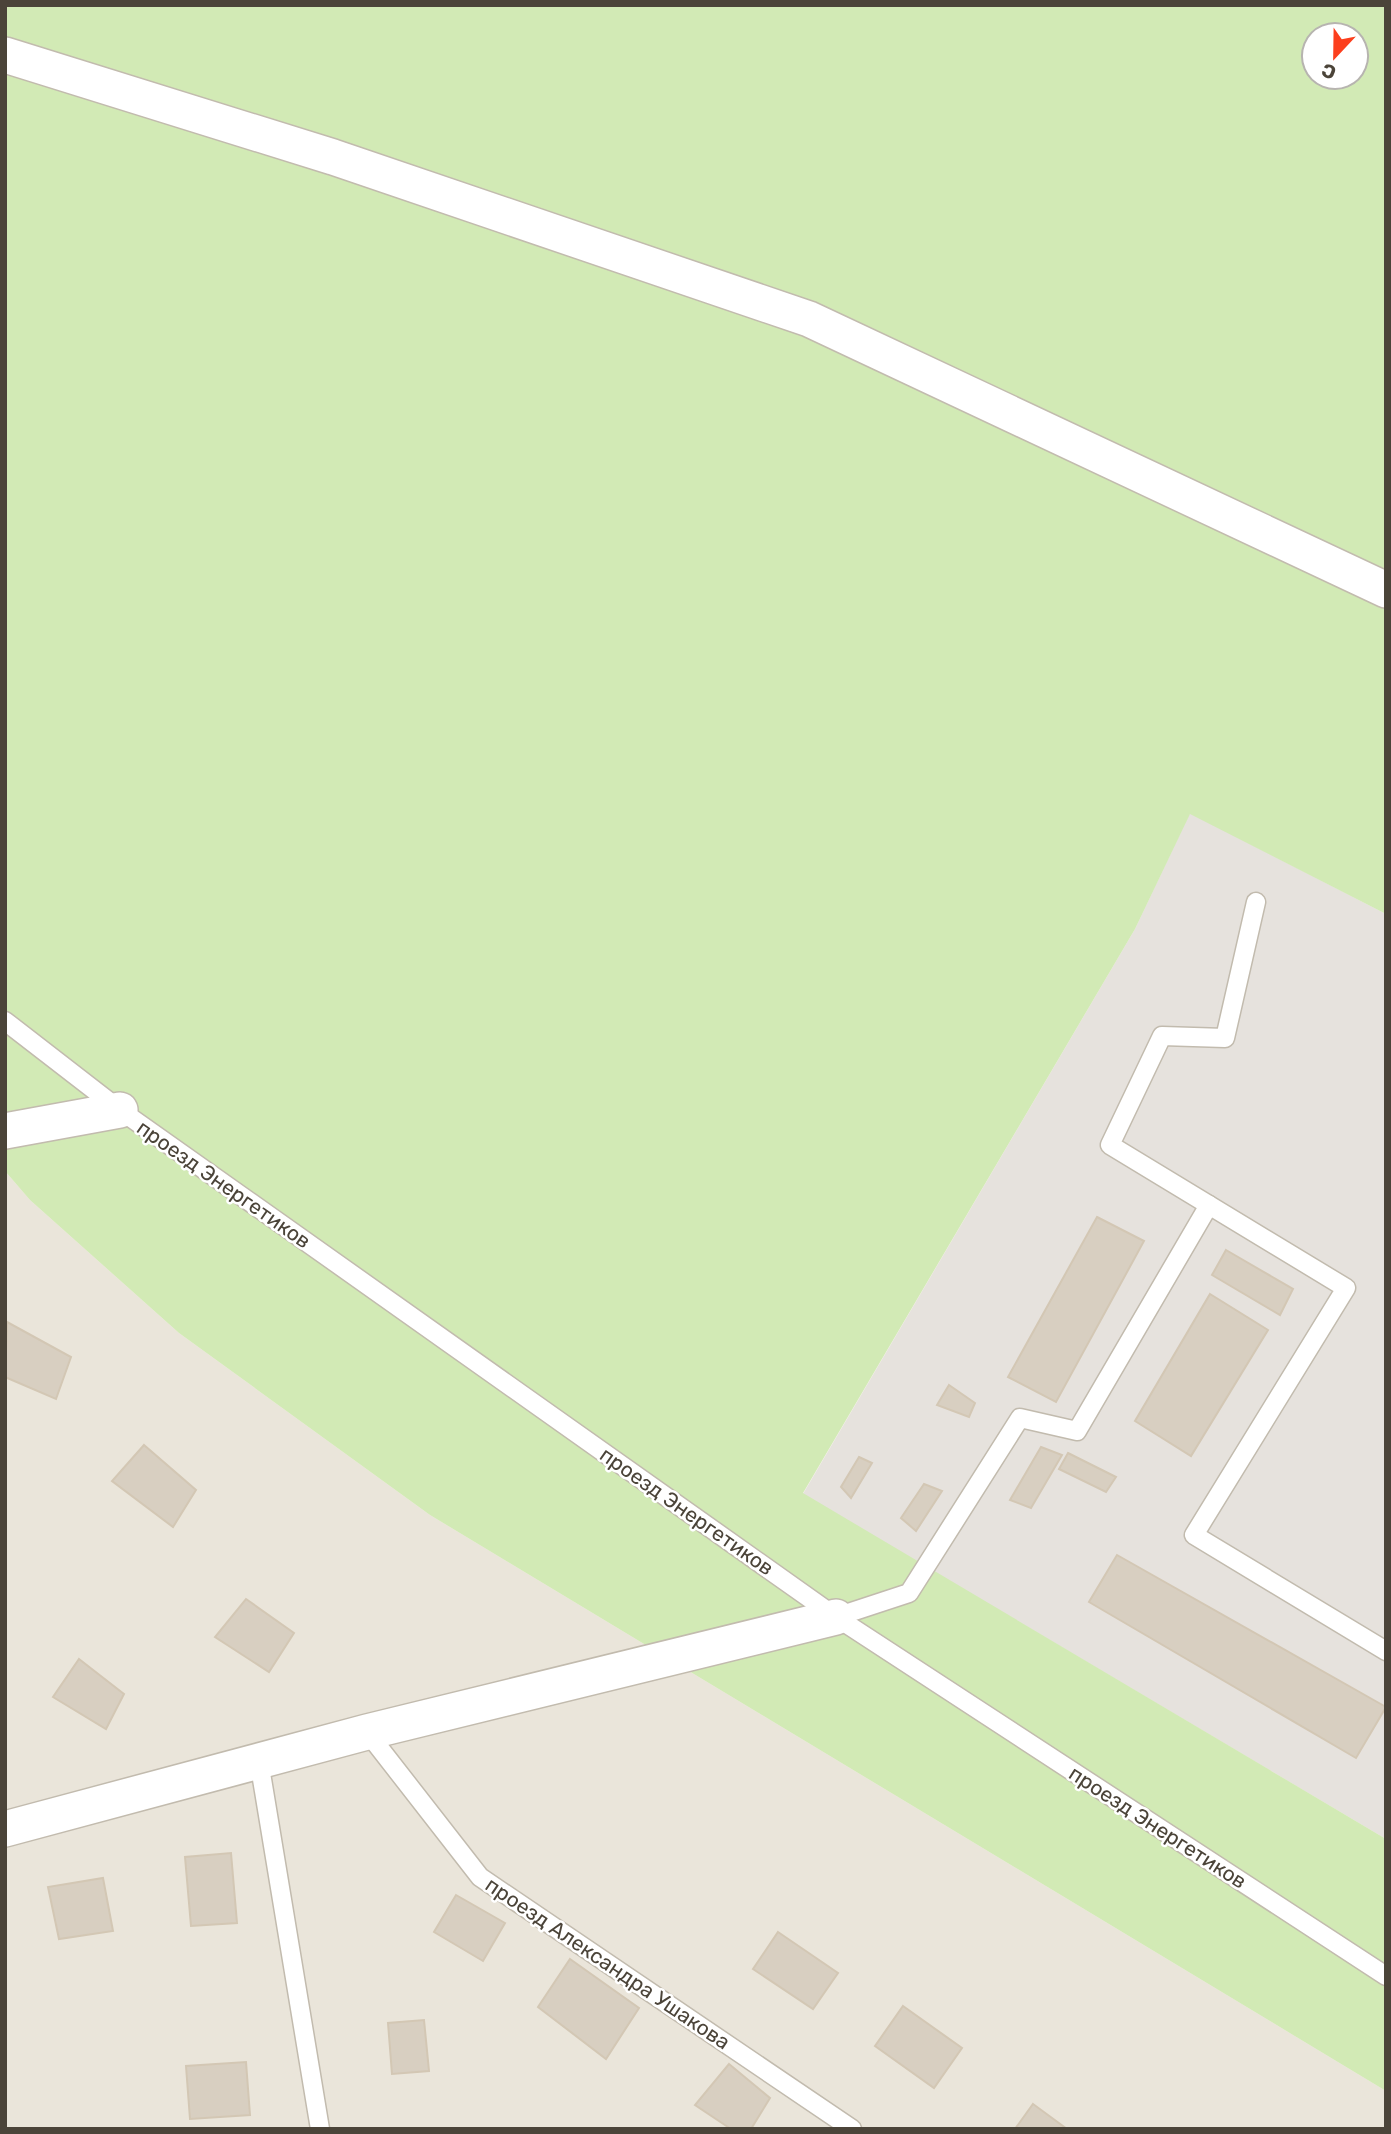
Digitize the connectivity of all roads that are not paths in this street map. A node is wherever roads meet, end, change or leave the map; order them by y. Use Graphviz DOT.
graph roads {
  1 [pos="5,55"];
  2 [pos="1386,590"];
  3 [pos="1256,902"];
  4 [pos="5,1021"];
  5 [pos="120,1110"];
  6 [pos="5,1132"];
  7 [pos="1209,1205"];
  8 [pos="836,1617"];
  9 [pos="1386,1651"];
  10 [pos="367,1732"];
  11 [pos="258,1761"];
  12 [pos="5,1829"];
  13 [pos="1386,1976"];
  14 [pos="320,2129"];
  15 [pos="852,2129"];
  1 -- 2 [label="street"];
  3 -- 7 [label="lane"];
  4 -- 5 [label="lane, проезд Энергетиков"];
  5 -- 6 [label="street"];
  5 -- 8 [label="lane, проезд Энергетиков"];
  7 -- 8 [label="lane"];
  7 -- 9 [label="lane"];
  8 -- 10 [label="street"];
  8 -- 13 [label="lane, проезд Энергетиков"];
  10 -- 11 [label="street"];
  10 -- 15 [label="lane, проезд Александра Ушакова"];
  11 -- 12 [label="street"];
  11 -- 14 [label="lane"];
}
